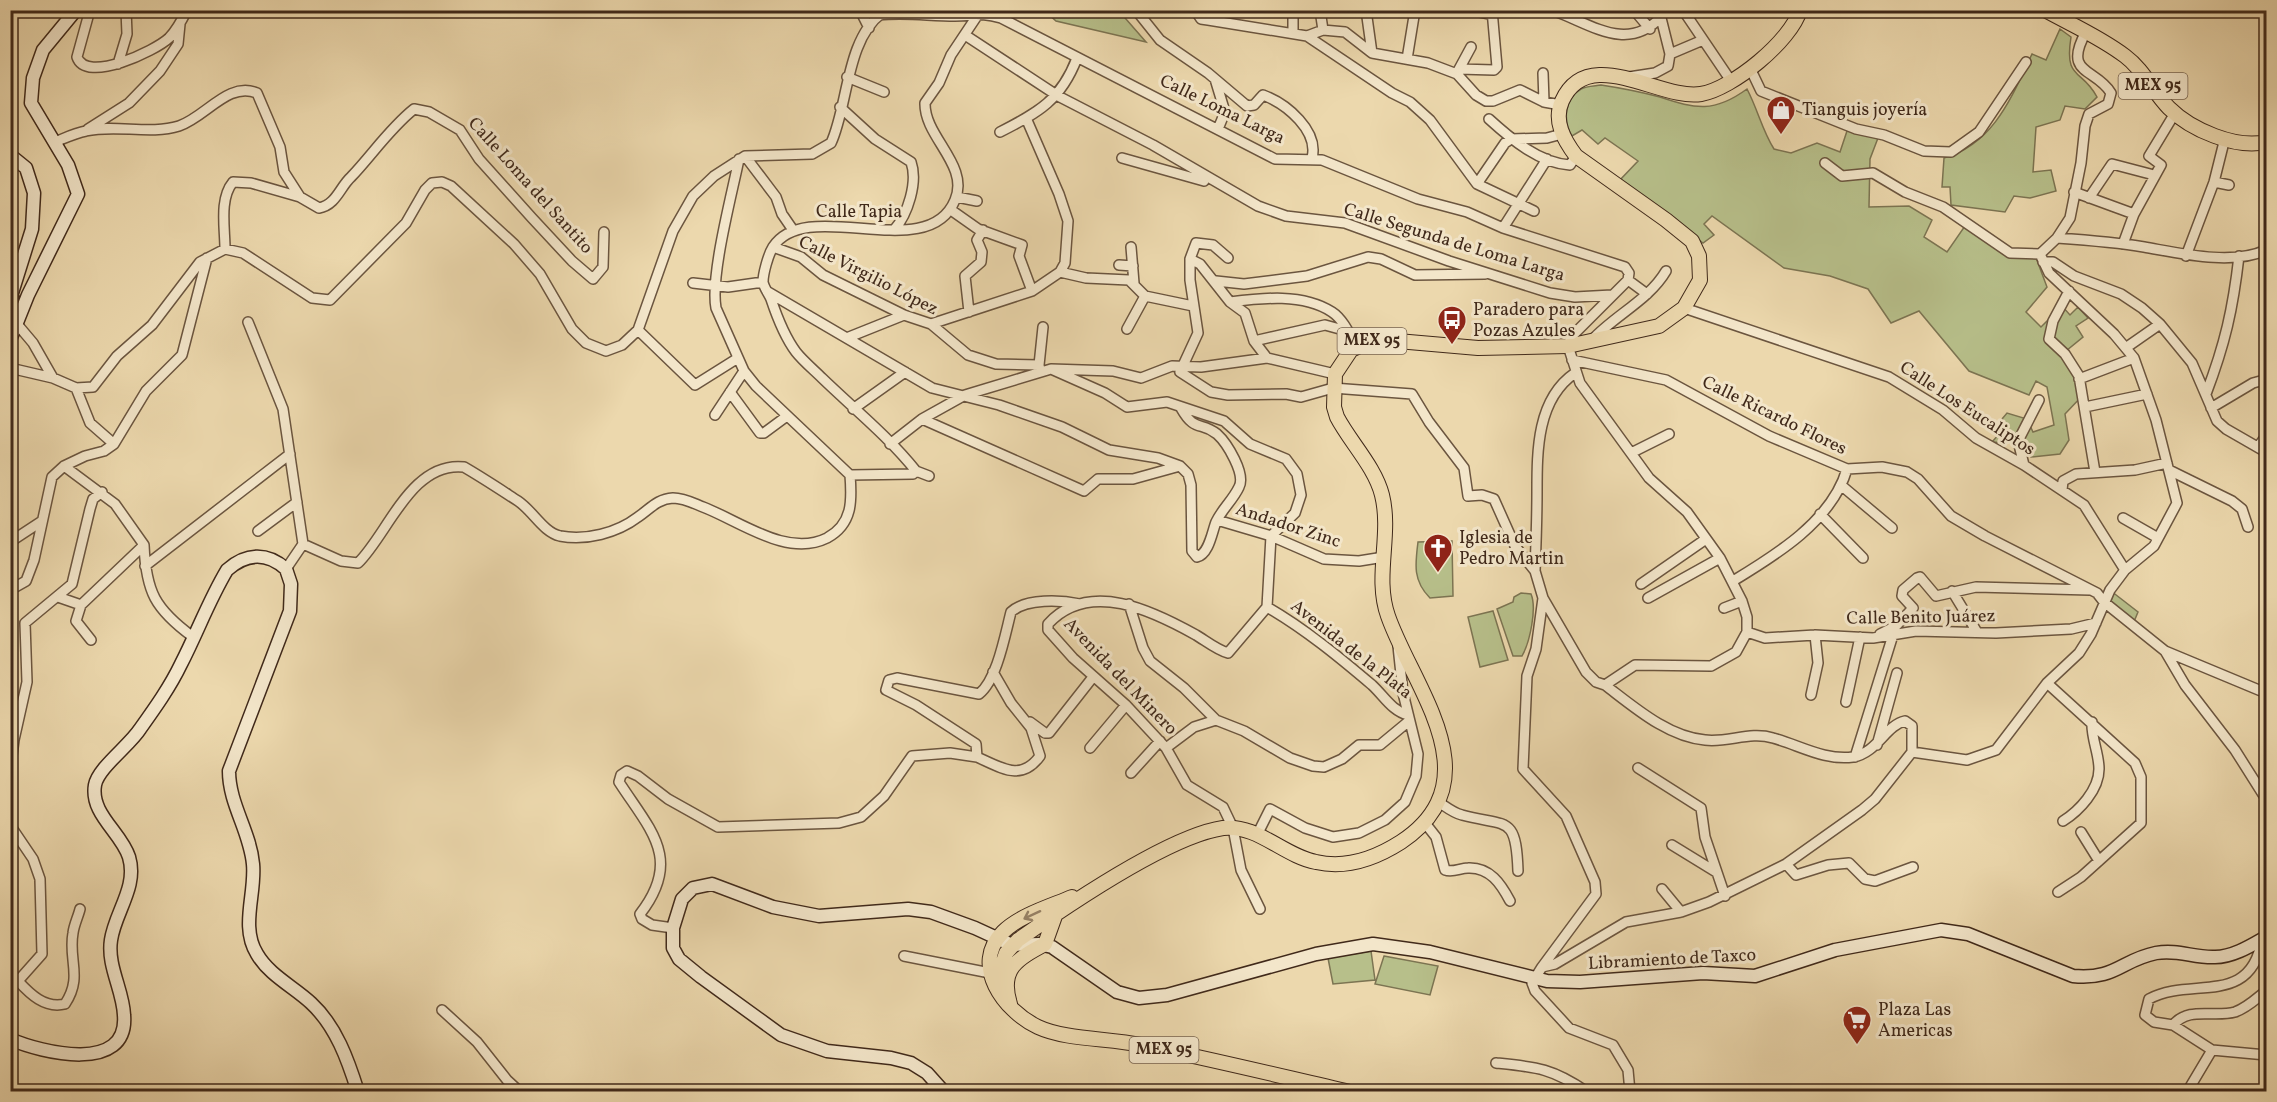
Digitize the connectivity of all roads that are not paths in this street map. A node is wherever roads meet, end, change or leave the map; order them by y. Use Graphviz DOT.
graph roads {
  1 [pos="76,10"];
  2 [pos="85,10"];
  3 [pos="126,10"];
  4 [pos="187,10"];
  5 [pos="865,10"];
  6 [pos="1136,10"];
  7 [pos="1195,10"];
  8 [pos="1293,10"];
  9 [pos="1320,10"];
  10 [pos="1366,10"];
  11 [pos="1415,10"];
  12 [pos="1634,10"];
  13 [pos="1683,10"];
  14 [pos="1800,10"];
  15 [pos="2045,10"];
  16 [pos="981,11"];
  17 [pos="1479,12"];
  18 [pos="1557,12"];
  19 [pos="883,13"];
  20 [pos="1492,13"];
  21 [pos="1660,14"];
  22 [pos="180,24"];
  23 [pos="869,28"];
  24 [pos="1650,29"];
  25 [pos="1323,30"];
  26 [pos="2086,32"];
  27 [pos="1293,33"];
  28 [pos="965,36"];
  29 [pos="1307,36"];
  30 [pos="1703,40"];
  31 [pos="1469,51"];
  32 [pos="1372,53"];
  33 [pos="1670,54"];
  34 [pos="1077,58"];
  35 [pos="1407,59"];
  36 [pos="2026,62"];
  37 [pos="118,64"];
  38 [pos="1750,68"];
  39 [pos="1458,72"];
  40 [pos="1543,73"];
  41 [pos="848,77"];
  42 [pos="1629,77"];
  43 [pos="1215,79"];
  44 [pos="1731,81"];
  45 [pos="884,92"];
  46 [pos="1058,96"];
  47 [pos="1544,102"];
  48 [pos="1561,105"];
  49 [pos="840,107"];
  50 [pos="2175,113"];
  51 [pos="1026,118"];
  52 [pos="1490,119"];
  53 [pos="1218,129"];
  54 [pos="86,130"];
  55 [pos="1000,132"];
  56 [pos="1562,134"];
  57 [pos="2225,138"];
  58 [pos="1511,139"];
  59 [pos="55,142"];
  60 [pos="2266,142"];
  61 [pos="10,154"];
  62 [pos="742,157"];
  63 [pos="1122,158"];
  64 [pos="1312,158"];
  65 [pos="1547,159"];
  66 [pos="1573,160"];
  67 [pos="1825,163"];
  68 [pos="2154,175"];
  69 [pos="2214,182"];
  70 [pos="1478,184"];
  71 [pos="2229,185"];
  72 [pos="1220,186"];
  73 [pos="2074,192"];
  74 [pos="300,197"];
  75 [pos="957,197"];
  76 [pos="2089,198"];
  77 [pos="977,201"];
  78 [pos="1519,203"];
  79 [pos="951,210"];
  80 [pos="1534,211"];
  81 [pos="2134,214"];
  82 [pos="1503,228"];
  83 [pos="793,230"];
  84 [pos="894,230"];
  85 [pos="983,230"];
  86 [pos="604,232"];
  87 [pos="2056,238"];
  88 [pos="2124,244"];
  89 [pos="773,247"];
  90 [pos="1131,247"];
  91 [pos="225,249"];
  92 [pos="2266,251"];
  93 [pos="2186,256"];
  94 [pos="2239,256"];
  95 [pos="207,258"];
  96 [pos="1228,258"];
  97 [pos="2042,258"];
  98 [pos="1190,259"];
  99 [pos="2266,262"];
  100 [pos="1119,266"];
  101 [pos="1133,266"];
  102 [pos="1666,271"];
  103 [pos="1060,272"];
  104 [pos="1495,274"];
  105 [pos="1628,280"];
  106 [pos="1216,281"];
  107 [pos="763,282"];
  108 [pos="693,283"];
  109 [pos="1134,283"];
  110 [pos="716,286"];
  111 [pos="1032,291"];
  112 [pos="2069,291"];
  113 [pos="768,292"];
  114 [pos="1647,294"];
  115 [pos="1612,295"];
  116 [pos="1145,296"];
  117 [pos="1230,302"];
  118 [pos="1193,306"];
  119 [pos="1684,308"];
  120 [pos="969,312"];
  121 [pos="904,315"];
  122 [pos="248,322"];
  123 [pos="17,324"];
  124 [pos="931,324"];
  125 [pos="2160,324"];
  126 [pos="1043,327"];
  127 [pos="1127,329"];
  128 [pos="638,330"];
  129 [pos="1347,331"];
  130 [pos="849,338"];
  131 [pos="10,340"];
  132 [pos="1592,340"];
  133 [pos="1254,341"];
  134 [pos="1356,346"];
  135 [pos="2127,347"];
  136 [pos="1570,353"];
  137 [pos="738,358"];
  138 [pos="1268,358"];
  139 [pos="2134,358"];
  140 [pos="1181,367"];
  141 [pos="10,368"];
  142 [pos="1039,368"];
  143 [pos="1051,369"];
  144 [pos="744,371"];
  145 [pos="905,372"];
  146 [pos="1575,373"];
  147 [pos="52,378"];
  148 [pos="2079,379"];
  149 [pos="1334,381"];
  150 [pos="2266,382"];
  151 [pos="76,388"];
  152 [pos="730,392"];
  153 [pos="2147,394"];
  154 [pos="2206,394"];
  155 [pos="965,395"];
  156 [pos="2039,400"];
  157 [pos="2085,407"];
  158 [pos="1181,408"];
  159 [pos="2211,408"];
  160 [pos="853,409"];
  161 [pos="715,415"];
  162 [pos="787,416"];
  163 [pos="922,419"];
  164 [pos="1669,434"];
  165 [pos="2266,436"];
  166 [pos="114,444"];
  167 [pos="890,444"];
  168 [pos="2262,450"];
  169 [pos="1631,453"];
  170 [pos="290,454"];
  171 [pos="2025,465"];
  172 [pos="64,466"];
  173 [pos="1180,466"];
  174 [pos="2168,466"];
  175 [pos="1847,469"];
  176 [pos="916,471"];
  177 [pos="2095,472"];
  178 [pos="850,475"];
  179 [pos="929,476"];
  180 [pos="1842,486"];
  181 [pos="2062,490"];
  182 [pos="102,492"];
  183 [pos="297,501"];
  184 [pos="1820,514"];
  185 [pos="2123,518"];
  186 [pos="1217,520"];
  187 [pos="42,521"];
  188 [pos="2248,527"];
  189 [pos="1892,528"];
  190 [pos="258,531"];
  191 [pos="1271,536"];
  192 [pos="2158,538"];
  193 [pos="1706,539"];
  194 [pos="10,542"];
  195 [pos="303,544"];
  196 [pos="144,545"];
  197 [pos="1383,557"];
  198 [pos="1720,558"];
  199 [pos="1863,558"];
  200 [pos="145,566"];
  201 [pos="286,569"];
  202 [pos="2125,570"];
  203 [pos="1535,571"];
  204 [pos="1733,581"];
  205 [pos="1641,585"];
  206 [pos="10,590"];
  207 [pos="2092,590"];
  208 [pos="1952,591"];
  209 [pos="58,597"];
  210 [pos="1648,597"];
  211 [pos="1543,598"];
  212 [pos="1742,601"];
  213 [pos="2104,602"];
  214 [pos="1082,604"];
  215 [pos="1129,604"];
  216 [pos="81,605"];
  217 [pos="1267,607"];
  218 [pos="1724,608"];
  219 [pos="2096,623"];
  220 [pos="1747,632"];
  221 [pos="1977,632"];
  222 [pos="1815,635"];
  223 [pos="1893,635"];
  224 [pos="193,637"];
  225 [pos="1860,637"];
  226 [pos="1874,638"];
  227 [pos="91,640"];
  228 [pos="1397,641"];
  229 [pos="2165,651"];
  230 [pos="993,672"];
  231 [pos="1896,673"];
  232 [pos="1094,677"];
  233 [pos="2047,683"];
  234 [pos="1605,685"];
  235 [pos="2266,693"];
  236 [pos="1811,695"];
  237 [pos="1846,702"];
  238 [pos="1125,705"];
  239 [pos="1024,717"];
  240 [pos="1408,718"];
  241 [pos="1216,720"];
  242 [pos="2092,722"];
  243 [pos="12,740"];
  244 [pos="1163,744"];
  245 [pos="1876,747"];
  246 [pos="1090,748"];
  247 [pos="1912,752"];
  248 [pos="977,757"];
  249 [pos="1855,757"];
  250 [pos="1638,768"];
  251 [pos="1523,769"];
  252 [pos="10,771"];
  253 [pos="1131,773"];
  254 [pos="1516,776"];
  255 [pos="2266,798"];
  256 [pos="1437,801"];
  257 [pos="2063,821"];
  258 [pos="1425,823"];
  259 [pos="10,825"];
  260 [pos="1233,828"];
  261 [pos="2081,832"];
  262 [pos="1257,836"];
  263 [pos="1672,845"];
  264 [pos="2099,861"];
  265 [pos="1786,864"];
  266 [pos="1913,867"];
  267 [pos="1518,871"];
  268 [pos="1716,872"];
  269 [pos="1105,884"];
  270 [pos="1662,889"];
  271 [pos="2058,892"];
  272 [pos="1725,896"];
  273 [pos="1510,902"];
  274 [pos="80,909"];
  275 [pos="1260,909"];
  276 [pos="1681,912"];
  277 [pos="1055,916"];
  278 [pos="673,928"];
  279 [pos="998,938"];
  280 [pos="2264,938"];
  281 [pos="1045,944"];
  282 [pos="1012,945"];
  283 [pos="904,956"];
  284 [pos="1542,967"];
  285 [pos="1534,978"];
  286 [pos="992,979"];
  287 [pos="14,980"];
  288 [pos="2266,991"];
  289 [pos="1012,1009"];
  290 [pos="442,1010"];
  291 [pos="2173,1025"];
  292 [pos="10,1040"];
  293 [pos="2212,1050"];
  294 [pos="2266,1055"];
  295 [pos="1496,1063"];
  296 [pos="358,1092"];
  297 [pos="519,1092"];
  298 [pos="944,1092"];
  299 [pos="1350,1092"];
  300 [pos="1587,1092"];
  301 [pos="1630,1092"];
  302 [pos="2187,1092"];
  1 -- 59 [label="main road"];
  2 -- 37 [label="street"];
  3 -- 37 [label="street"];
  4 -- 22 [label="street"];
  5 -- 23 [label="street"];
  6 -- 43 [label="street"];
  7 -- 27 [label="street"];
  8 -- 27 [label="street"];
  9 -- 25 [label="street"];
  10 -- 32 [label="street"];
  11 -- 35 [label="street"];
  12 -- 24 [label="street"];
  13 -- 30 [label="street"];
  14 -- 38 [label="main road"];
  15 -- 26 [label="main road, MEX 95"];
  16 -- 19 [label="street, Calle Loma Larga"];
  16 -- 28 [label="street"];
  16 -- 34 [label="street, Calle Loma Larga"];
  17 -- 20 [label="street"];
  18 -- 24 [label="street"];
  19 -- 23 [label="street"];
  20 -- 39 [label="street"];
  21 -- 24 [label="street"];
  21 -- 33 [label="street"];
  22 -- 37 [label="street"];
  22 -- 54 [label="street"];
  23 -- 41 [label="street"];
  25 -- 29 [label="street"];
  25 -- 32 [label="street"];
  26 -- 50 [label="main road, MEX 95"];
  26 -- 73 [label="street"];
  27 -- 29 [label="street"];
  28 -- 46 [label="street, Calle Segunda de Loma Larga"];
  28 -- 75 [label="street"];
  29 -- 70 [label="street"];
  30 -- 33 [label="street"];
  30 -- 44 [label="street"];
  31 -- 39 [label="street"];
  32 -- 35 [label="street"];
  33 -- 42 [label="street"];
  34 -- 46 [label="street"];
  34 -- 53 [label="street, Calle Loma Larga"];
  35 -- 39 [label="street"];
  36 -- 38 [label="street"];
  38 -- 44 [label="main road"];
  39 -- 47 [label="street"];
  40 -- 47 [label="street"];
  41 -- 45 [label="street"];
  41 -- 49 [label="street"];
  42 -- 44 [label="main road"];
  42 -- 48 [label="main road"];
  43 -- 53 [label="street"];
  43 -- 64 [label="street"];
  46 -- 51 [label="street"];
  46 -- 72 [label="street, Calle Segunda de Loma Larga"];
  47 -- 48 [label="street"];
  48 -- 56 [label="main road"];
  49 -- 62 [label="street"];
  49 -- 84 [label="street"];
  50 -- 57 [label="main road, MEX 95"];
  50 -- 68 [label="street"];
  51 -- 55 [label="street"];
  51 -- 103 [label="street"];
  52 -- 58 [label="street"];
  53 -- 64 [label="street, Calle Loma Larga"];
  54 -- 59 [label="street"];
  54 -- 74 [label="street"];
  56 -- 58 [label="street"];
  56 -- 66 [label="main road, MEX 95"];
  57 -- 60 [label="main road, MEX 95"];
  57 -- 69 [label="street"];
  58 -- 65 [label="street"];
  58 -- 70 [label="street"];
  59 -- 123 [label="main road"];
  61 -- 123 [label="main road"];
  62 -- 83 [label="street, Calle Virgilio López"];
  62 -- 110 [label="street"];
  62 -- 128 [label="street"];
  63 -- 72 [label="street, Calle Segunda de Loma Larga"];
  64 -- 82 [label="street, Calle Loma Larga"];
  65 -- 66 [label="street"];
  65 -- 78 [label="street"];
  66 -- 119 [label="main road, MEX 95"];
  67 -- 97 [label="street"];
  68 -- 76 [label="street"];
  68 -- 81 [label="street"];
  69 -- 71 [label="street"];
  69 -- 93 [label="street"];
  70 -- 78 [label="street"];
  72 -- 104 [label="street, Calle Segunda de Loma Larga"];
  73 -- 76 [label="street"];
  73 -- 87 [label="street"];
  74 -- 86 [label="street, Calle Loma del Santito"];
  74 -- 91 [label="street"];
  75 -- 77 [label="street"];
  75 -- 79 [label="street"];
  76 -- 81 [label="street"];
  78 -- 80 [label="street"];
  78 -- 82 [label="street"];
  79 -- 84 [label="street, Calle Tapia"];
  79 -- 85 [label="street"];
  81 -- 88 [label="street"];
  82 -- 105 [label="street, Calle Loma Larga"];
  83 -- 84 [label="street, Calle Tapia"];
  83 -- 89 [label="street, Calle Tapia"];
  85 -- 111 [label="street"];
  85 -- 120 [label="street"];
  87 -- 88 [label="street"];
  87 -- 97 [label="street"];
  88 -- 93 [label="street"];
  89 -- 107 [label="street"];
  89 -- 121 [label="street, Calle Virgilio López"];
  90 -- 101 [label="street"];
  91 -- 95 [label="street"];
  91 -- 128 [label="street"];
  92 -- 94 [label="street"];
  92 -- 99 [label="street"];
  93 -- 94 [label="street"];
  94 -- 154 [label="street"];
  95 -- 151 [label="street"];
  95 -- 166 [label="street"];
  96 -- 98 [label="street"];
  97 -- 112 [label="street"];
  97 -- 125 [label="street"];
  98 -- 106 [label="street"];
  98 -- 118 [label="street"];
  100 -- 101 [label="street"];
  101 -- 109 [label="street"];
  102 -- 114 [label="street"];
  103 -- 109 [label="street"];
  103 -- 111 [label="street"];
  104 -- 106 [label="street"];
  104 -- 115 [label="street, Calle Segunda de Loma Larga"];
  105 -- 114 [label="street"];
  105 -- 115 [label="street"];
  106 -- 117 [label="street"];
  107 -- 110 [label="street"];
  107 -- 113 [label="street"];
  108 -- 110 [label="street"];
  109 -- 116 [label="street"];
  110 -- 137 [label="street"];
  111 -- 120 [label="street"];
  112 -- 135 [label="street"];
  112 -- 148 [label="street"];
  113 -- 130 [label="street"];
  113 -- 160 [label="street"];
  114 -- 132 [label="street"];
  115 -- 136 [label="street"];
  116 -- 118 [label="street"];
  116 -- 127 [label="street"];
  117 -- 129 [label="street"];
  117 -- 133 [label="street"];
  118 -- 140 [label="street"];
  119 -- 132 [label="main road, MEX 95"];
  119 -- 171 [label="street, Calle Los Eucaliptos"];
  120 -- 124 [label="street"];
  121 -- 124 [label="street, Calle Virgilio López"];
  121 -- 130 [label="street"];
  122 -- 170 [label="street"];
  123 -- 131 [label="main road"];
  123 -- 147 [label="street"];
  124 -- 142 [label="street, Calle Virgilio López"];
  125 -- 135 [label="street"];
  125 -- 154 [label="street"];
  126 -- 142 [label="street"];
  128 -- 137 [label="street"];
  129 -- 133 [label="street"];
  129 -- 134 [label="street"];
  130 -- 145 [label="street"];
  132 -- 136 [label="main road, MEX 95"];
  133 -- 138 [label="street"];
  134 -- 136 [label="main road, MEX 95"];
  134 -- 149 [label="main road, MEX 95"];
  135 -- 139 [label="street"];
  136 -- 146 [label="street"];
  136 -- 175 [label="street, Calle Ricardo Flores"];
  137 -- 144 [label="street"];
  138 -- 140 [label="street"];
  138 -- 149 [label="street"];
  139 -- 148 [label="street"];
  139 -- 153 [label="street"];
  140 -- 143 [label="street"];
  140 -- 149 [label="street"];
  141 -- 147 [label="street"];
  142 -- 143 [label="street"];
  142 -- 155 [label="street"];
  143 -- 158 [label="street"];
  144 -- 152 [label="street"];
  144 -- 162 [label="street"];
  145 -- 155 [label="street"];
  145 -- 160 [label="street"];
  146 -- 169 [label="street"];
  146 -- 203 [label="street"];
  147 -- 151 [label="street"];
  148 -- 157 [label="street"];
  149 -- 197 [label="main road"];
  149 -- 203 [label="street"];
  150 -- 159 [label="street"];
  151 -- 166 [label="street"];
  152 -- 161 [label="street"];
  152 -- 162 [label="street"];
  153 -- 157 [label="street"];
  153 -- 174 [label="street"];
  154 -- 159 [label="street"];
  155 -- 163 [label="street"];
  155 -- 173 [label="street"];
  156 -- 171 [label="street"];
  157 -- 177 [label="street"];
  158 -- 186 [label="street"];
  158 -- 191 [label="street"];
  159 -- 168 [label="street"];
  160 -- 167 [label="street"];
  162 -- 178 [label="street"];
  163 -- 167 [label="street"];
  163 -- 173 [label="street"];
  164 -- 169 [label="street"];
  165 -- 168 [label="street"];
  166 -- 172 [label="street"];
  167 -- 176 [label="street"];
  169 -- 193 [label="street"];
  170 -- 183 [label="street"];
  170 -- 200 [label="street"];
  171 -- 181 [label="street, Calle Los Eucaliptos"];
  172 -- 182 [label="street"];
  172 -- 187 [label="street"];
  173 -- 186 [label="street"];
  174 -- 177 [label="street"];
  174 -- 188 [label="street"];
  174 -- 192 [label="street"];
  175 -- 180 [label="street"];
  175 -- 207 [label="street, Calle Ricardo Flores"];
  176 -- 178 [label="street"];
  176 -- 179 [label="street"];
  177 -- 181 [label="street"];
  178 -- 195 [label="street"];
  180 -- 184 [label="street"];
  180 -- 189 [label="street"];
  181 -- 202 [label="street, Calle Los Eucaliptos"];
  182 -- 196 [label="street"];
  182 -- 209 [label="street"];
  183 -- 190 [label="street"];
  183 -- 195 [label="street"];
  184 -- 199 [label="street"];
  184 -- 204 [label="street"];
  185 -- 192 [label="street"];
  186 -- 191 [label="street, Andador Zinc"];
  187 -- 194 [label="street"];
  187 -- 206 [label="street"];
  191 -- 197 [label="street, Andador Zinc"];
  191 -- 217 [label="street, Avenida de la Plata"];
  192 -- 202 [label="street"];
  193 -- 198 [label="street"];
  193 -- 205 [label="street"];
  195 -- 201 [label="street"];
  196 -- 200 [label="street"];
  196 -- 216 [label="street"];
  197 -- 228 [label="main road"];
  198 -- 204 [label="street"];
  198 -- 210 [label="street"];
  200 -- 224 [label="street"];
  201 -- 224 [label="main road"];
  201 -- 296 [label="main road"];
  202 -- 213 [label="street"];
  203 -- 211 [label="street"];
  204 -- 212 [label="street"];
  207 -- 208 [label="street"];
  207 -- 213 [label="street, Calle Ricardo Flores"];
  208 -- 221 [label="street"];
  208 -- 226 [label="street"];
  209 -- 216 [label="street"];
  209 -- 243 [label="street"];
  211 -- 234 [label="street"];
  211 -- 251 [label="street"];
  212 -- 218 [label="street"];
  212 -- 220 [label="street"];
  213 -- 219 [label="street"];
  213 -- 229 [label="street, Calle Ricardo Flores"];
  214 -- 215 [label="street, Avenida del Minero"];
  214 -- 230 [label="street"];
  214 -- 232 [label="street, Avenida del Minero"];
  215 -- 217 [label="street, Avenida del Minero"];
  215 -- 241 [label="street"];
  216 -- 227 [label="street"];
  217 -- 240 [label="street, Avenida de la Plata"];
  219 -- 221 [label="street, Calle Benito Juárez"];
  219 -- 233 [label="street"];
  220 -- 222 [label="street, Calle Benito Juárez"];
  220 -- 234 [label="street"];
  221 -- 223 [label="street, Calle Benito Juárez"];
  222 -- 225 [label="street, Calle Benito Juárez"];
  222 -- 236 [label="street"];
  223 -- 226 [label="street, Calle Benito Juárez"];
  223 -- 249 [label="street"];
  224 -- 292 [label="main road"];
  225 -- 226 [label="street, Calle Benito Juárez"];
  225 -- 237 [label="street"];
  228 -- 240 [label="street, Avenida de la Plata"];
  228 -- 256 [label="main road"];
  229 -- 235 [label="street"];
  229 -- 255 [label="street"];
  230 -- 239 [label="street"];
  230 -- 248 [label="street"];
  231 -- 245 [label="street"];
  232 -- 238 [label="street, Avenida del Minero"];
  232 -- 239 [label="street"];
  233 -- 242 [label="street"];
  233 -- 247 [label="street"];
  234 -- 249 [label="street"];
  238 -- 244 [label="street, Avenida del Minero"];
  238 -- 246 [label="street"];
  239 -- 248 [label="street"];
  240 -- 241 [label="street"];
  240 -- 262 [label="street"];
  241 -- 244 [label="street"];
  242 -- 257 [label="street"];
  242 -- 264 [label="street"];
  243 -- 252 [label="street"];
  244 -- 253 [label="street"];
  244 -- 260 [label="street, Avenida del Minero"];
  245 -- 247 [label="street"];
  245 -- 249 [label="street"];
  247 -- 265 [label="street"];
  248 -- 278 [label="street"];
  250 -- 268 [label="street"];
  251 -- 254 [label="street"];
  251 -- 284 [label="street"];
  256 -- 258 [label="main road"];
  256 -- 267 [label="street"];
  258 -- 262 [label="main road"];
  258 -- 273 [label="street"];
  259 -- 287 [label="street"];
  260 -- 262 [label="main road"];
  260 -- 269 [label="main road"];
  260 -- 275 [label="street, Avenida del Minero"];
  261 -- 264 [label="street"];
  263 -- 268 [label="street"];
  264 -- 271 [label="street"];
  265 -- 266 [label="street"];
  265 -- 272 [label="street"];
  268 -- 272 [label="street"];
  269 -- 277 [label="main road"];
  269 -- 279 [label="main road, one-way"];
  270 -- 276 [label="street"];
  272 -- 276 [label="street"];
  274 -- 287 [label="street"];
  276 -- 284 [label="street"];
  277 -- 281 [label="main road"];
  277 -- 282 [label="main road"];
  278 -- 279 [label="main road"];
  278 -- 298 [label="main road"];
  279 -- 282 [label="main road"];
  279 -- 286 [label="main road"];
  280 -- 285 [label="main road, Libramiento de Taxco"];
  280 -- 291 [label="street"];
  281 -- 282 [label="main road"];
  281 -- 285 [label="main road, Libramiento de Taxco"];
  281 -- 289 [label="main road"];
  282 -- 286 [label="main road"];
  283 -- 286 [label="street"];
  284 -- 285 [label="street"];
  285 -- 301 [label="street"];
  286 -- 289 [label="main road, MEX 95"];
  288 -- 291 [label="street"];
  289 -- 299 [label="main road, MEX 95"];
  290 -- 297 [label="street"];
  291 -- 293 [label="street"];
  293 -- 294 [label="street"];
  293 -- 302 [label="street"];
  295 -- 300 [label="street"];
}
